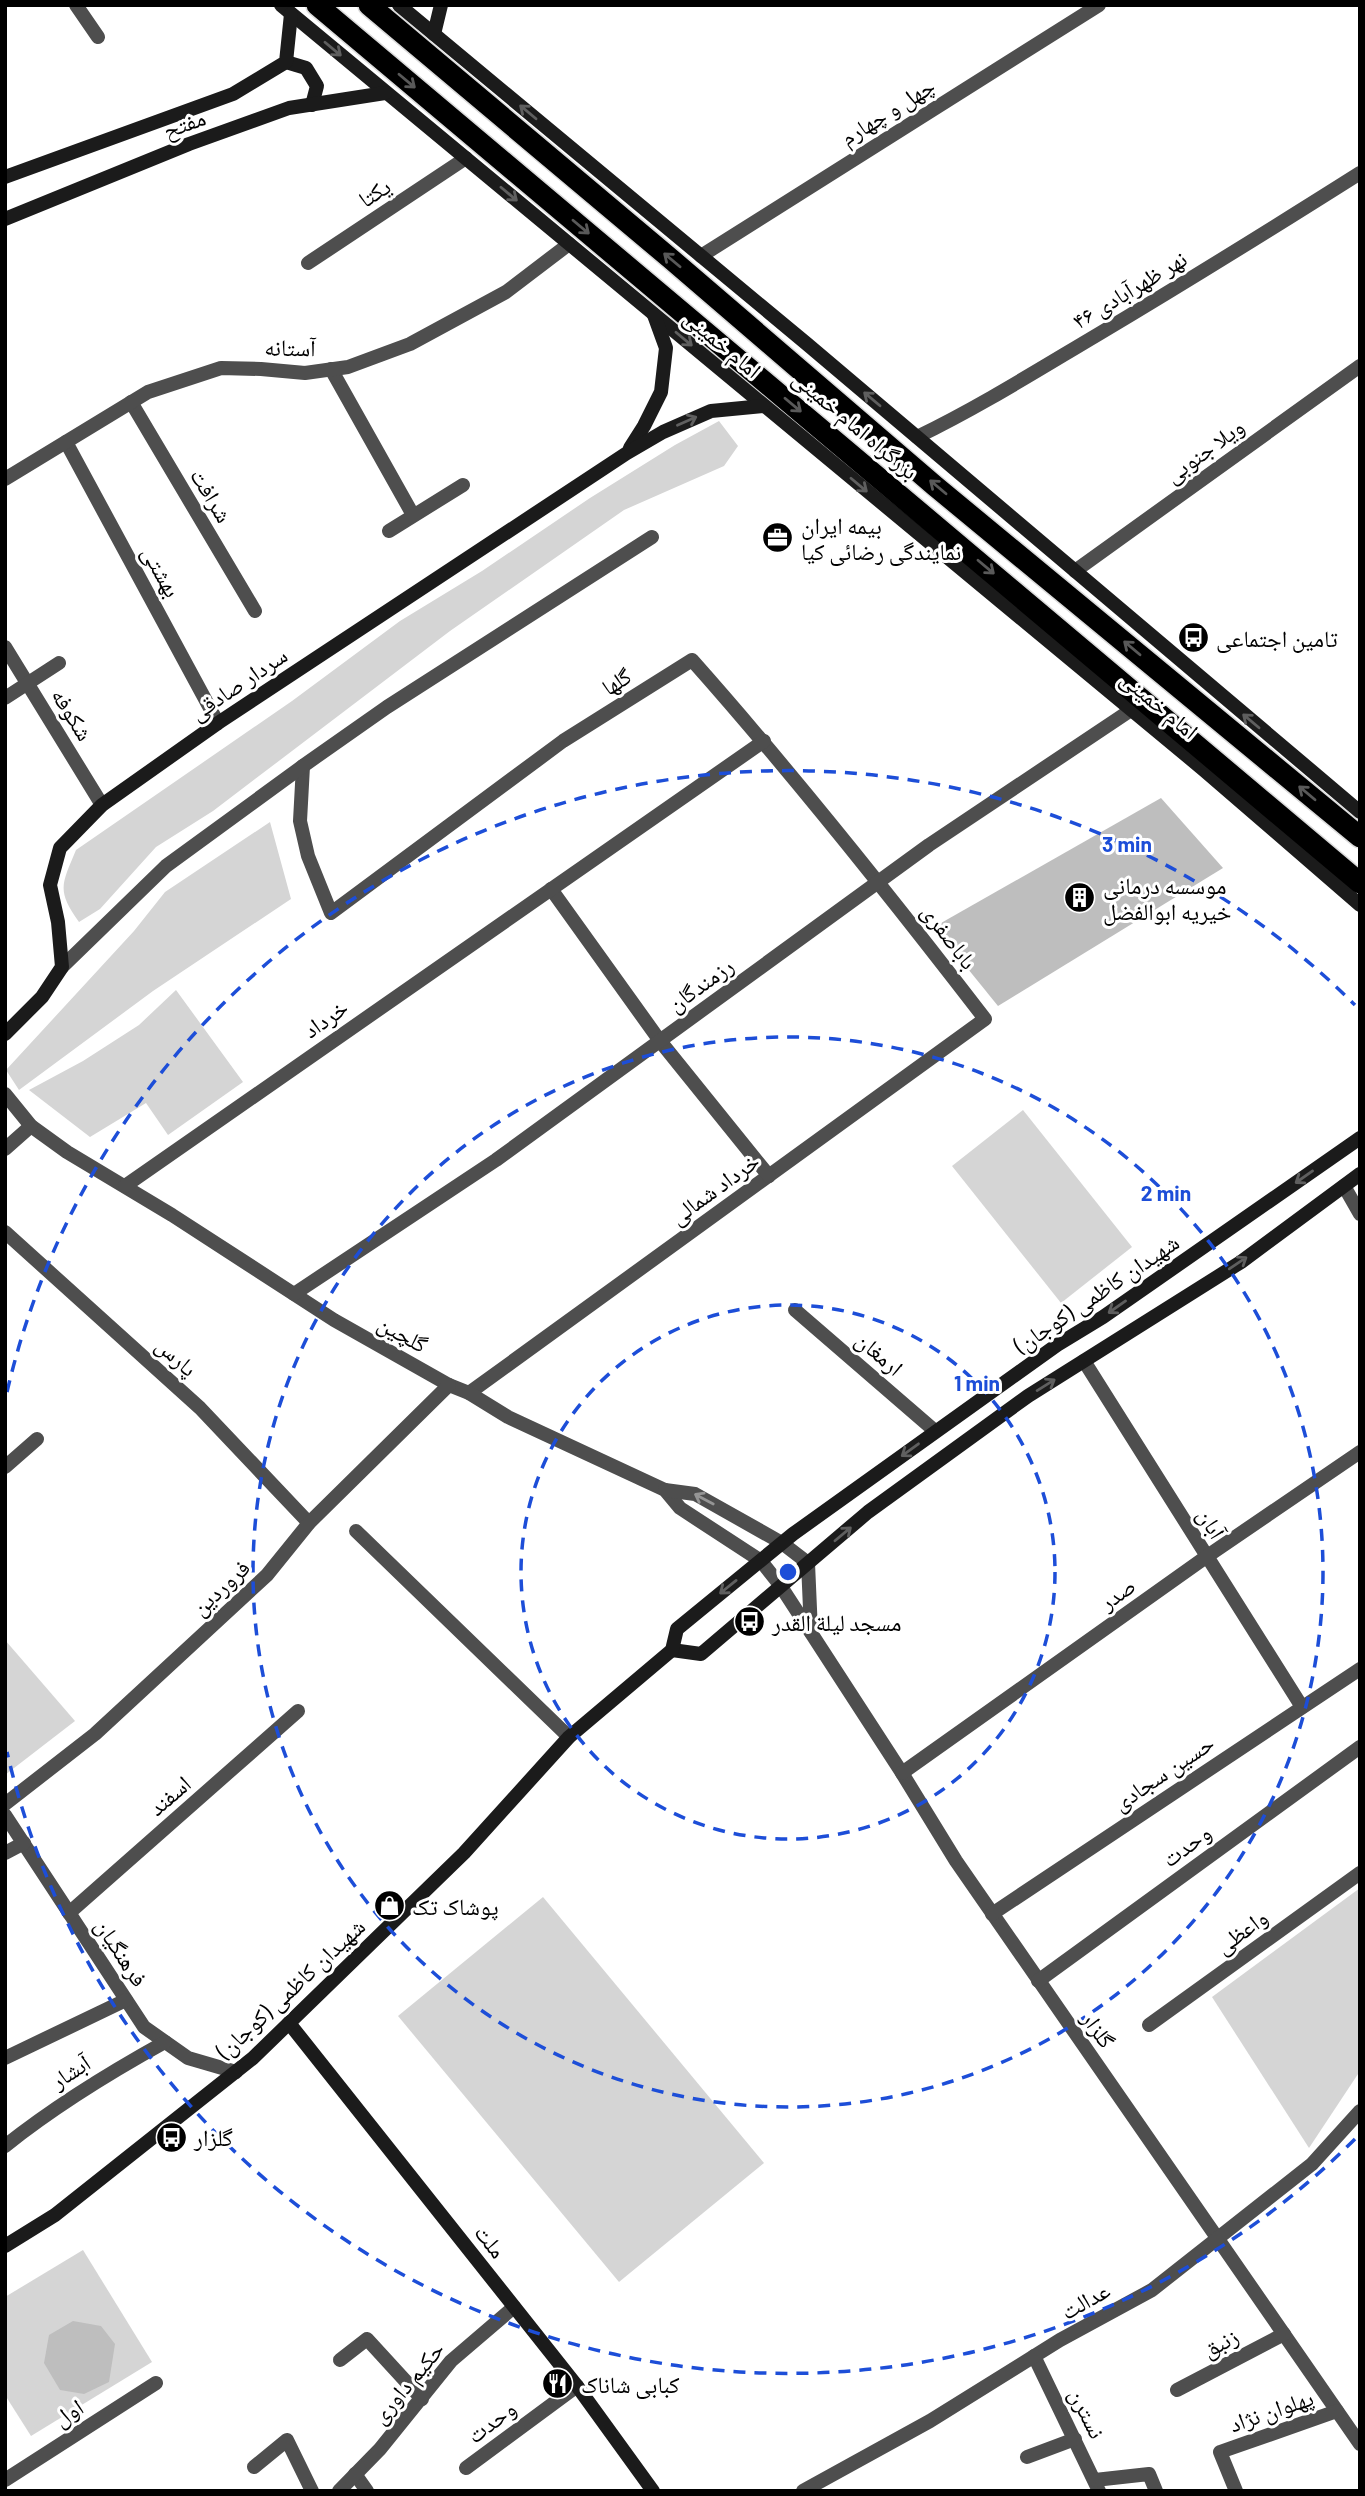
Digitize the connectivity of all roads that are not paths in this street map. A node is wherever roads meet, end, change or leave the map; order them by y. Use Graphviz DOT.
graph roads {
  1 [pos="76,5"];
  2 [pos="317,5"];
  3 [pos="369,5"];
  4 [pos="399,5"];
  5 [pos="441,5"];
  6 [pos="1099,5"];
  7 [pos="286,10"];
  8 [pos="434,34"];
  9 [pos="98,37"];
  10 [pos="286,62"];
  11 [pos="385,93"];
  12 [pos="312,105"];
  13 [pos="466,158"];
  14 [pos="1360,173"];
  15 [pos="5,177"];
  16 [pos="5,219"];
  17 [pos="569,244"];
  18 [pos="701,256"];
  19 [pos="308,263"];
  20 [pos="653,313"];
  21 [pos="1360,366"];
  22 [pos="331,369"];
  23 [pos="131,402"];
  24 [pos="763,405"];
  25 [pos="917,437"];
  26 [pos="66,442"];
  27 [pos="627,453"];
  28 [pos="5,479"];
  29 [pos="463,485"];
  30 [pos="413,514"];
  31 [pos="389,531"];
  32 [pos="652,537"];
  33 [pos="1074,571"];
  34 [pos="255,611"];
  35 [pos="5,647"];
  36 [pos="59,663"];
  37 [pos="28,684"];
  38 [pos="5,698"];
  39 [pos="1131,710"];
  40 [pos="218,723"];
  41 [pos="764,741"];
  42 [pos="303,766"];
  43 [pos="102,805"];
  44 [pos="1360,812"];
  45 [pos="1360,837"];
  46 [pos="879,881"];
  47 [pos="1360,883"];
  48 [pos="551,889"];
  49 [pos="1360,905"];
  50 [pos="62,967"];
  51 [pos="985,1020"];
  52 [pos="5,1034"];
  53 [pos="660,1041"];
  54 [pos="5,1094"];
  55 [pos="31,1126"];
  56 [pos="1360,1138"];
  57 [pos="5,1149"];
  58 [pos="1360,1174"];
  59 [pos="769,1176"];
  60 [pos="125,1186"];
  61 [pos="1344,1186"];
  62 [pos="1360,1214"];
  63 [pos="5,1232"];
  64 [pos="295,1294"];
  65 [pos="795,1310"];
  66 [pos="1084,1361"];
  67 [pos="449,1385"];
  68 [pos="469,1393"];
  69 [pos="935,1431"];
  70 [pos="37,1439"];
  71 [pos="1360,1452"];
  72 [pos="5,1467"];
  73 [pos="665,1490"];
  74 [pos="309,1523"];
  75 [pos="356,1531"];
  76 [pos="782,1543"];
  77 [pos="1206,1557"];
  78 [pos="761,1561"];
  79 [pos="808,1563"];
  80 [pos="780,1585"];
  81 [pos="811,1634"];
  82 [pos="672,1650"];
  83 [pos="1360,1669"];
  84 [pos="1302,1707"];
  85 [pos="298,1712"];
  86 [pos="569,1737"];
  87 [pos="1360,1747"];
  88 [pos="902,1773"];
  89 [pos="5,1804"];
  90 [pos="5,1815"];
  91 [pos="24,1843"];
  92 [pos="5,1853"];
  93 [pos="1360,1873"];
  94 [pos="69,1913"];
  95 [pos="992,1914"];
  96 [pos="1038,1981"];
  97 [pos="126,2000"];
  98 [pos="289,2023"];
  99 [pos="1149,2025"];
  100 [pos="165,2042"];
  101 [pos="5,2058"];
  102 [pos="236,2072"];
  103 [pos="1360,2111"];
  104 [pos="5,2146"];
  105 [pos="1216,2237"];
  106 [pos="5,2246"];
  107 [pos="514,2307"];
  108 [pos="1284,2334"];
  109 [pos="1034,2356"];
  110 [pos="340,2360"];
  111 [pos="156,2383"];
  112 [pos="577,2386"];
  113 [pos="1177,2390"];
  114 [pos="422,2399"];
  115 [pos="1337,2411"];
  116 [pos="1075,2439"];
  117 [pos="1360,2444"];
  118 [pos="1027,2457"];
  119 [pos="254,2467"];
  120 [pos="466,2468"];
  121 [pos="355,2474"];
  122 [pos="5,2480"];
  123 [pos="1097,2485"];
  124 [pos="313,2491"];
  125 [pos="339,2491"];
  126 [pos="367,2491"];
  127 [pos="653,2491"];
  128 [pos="803,2491"];
  129 [pos="1156,2491"];
  130 [pos="1236,2491"];
  1 -- 9 [label="street"];
  2 -- 47 [label="highway, بزرگراه امام خمینی, one-way"];
  45 -- 3 [label="highway, بزرگراه امام خمینی, one-way"];
  4 -- 8 [label="main road, امام خمینی"];
  5 -- 8 [label="main road"];
  6 -- 18 [label="street, چهل و چهارم"];
  7 -- 10 [label="main road"];
  7 -- 11 [label="main road, امام خمینی, one-way"];
  18 -- 8 [label="main road, امام خمینی, one-way"];
  10 -- 12 [label="main road"];
  10 -- 15 [label="main road, مفتح"];
  11 -- 12 [label="main road, مفتح"];
  11 -- 13 [label="main road, امام خمینی"];
  12 -- 16 [label="main road, مفتح"];
  13 -- 17 [label="main road, امام خمینی, one-way"];
  13 -- 19 [label="street, یکتا"];
  14 -- 25 [label="street, نهر ظهرآبادی ۴۶"];
  17 -- 20 [label="main road, امام خمینی"];
  17 -- 22 [label="street, آستانه"];
  25 -- 18 [label="main road, امام خمینی, one-way"];
  20 -- 24 [label="main road, امام خمینی, one-way"];
  20 -- 27 [label="main road"];
  21 -- 33 [label="street, ویلا جنوبی"];
  22 -- 23 [label="street, آستانه"];
  22 -- 30 [label="street"];
  23 -- 26 [label="street, آستانه"];
  23 -- 34 [label="street, شرافت"];
  27 -- 24 [label="main road, سردار صادقی, one-way"];
  24 -- 39 [label="main road, امام خمینی, one-way"];
  25 -- 33 [label="main road, امام خمینی"];
  26 -- 28 [label="street, آستانه"];
  26 -- 40 [label="street, بهشتی"];
  27 -- 40 [label="main road, سردار صادقی"];
  29 -- 30 [label="street"];
  30 -- 31 [label="street"];
  32 -- 42 [label="street"];
  44 -- 33 [label="main road, امام خمینی, one-way"];
  35 -- 37 [label="street, شکوفه"];
  36 -- 37 [label="street"];
  37 -- 38 [label="street"];
  37 -- 43 [label="street, شکوفه"];
  39 -- 46 [label="street, رزمندگان"];
  39 -- 49 [label="main road, امام خمینی"];
  40 -- 43 [label="main road, سردار صادقی"];
  41 -- 42 [label="street, گلها"];
  41 -- 46 [label="street, گلها"];
  41 -- 48 [label="street, خرداد"];
  42 -- 50 [label="street"];
  43 -- 50 [label="main road, سردار صادقی"];
  46 -- 51 [label="street, باباصفری"];
  46 -- 53 [label="street, رزمندگان"];
  48 -- 53 [label="street"];
  48 -- 60 [label="street, خرداد"];
  50 -- 52 [label="main road"];
  51 -- 59 [label="street, خرداد شمالی"];
  53 -- 59 [label="street"];
  53 -- 64 [label="street, رزمندگان"];
  54 -- 55 [label="street, گلچین"];
  55 -- 57 [label="street"];
  55 -- 60 [label="street, گلچین"];
  56 -- 69 [label="main road, شهیدان کاظمی (کوجان), one-way"];
  58 -- 61 [label="main road"];
  59 -- 68 [label="street, خرداد شمالی"];
  60 -- 64 [label="street, گلچین"];
  61 -- 62 [label="street"];
  66 -- 61 [label="main road, one-way"];
  63 -- 74 [label="street, پارس"];
  64 -- 67 [label="street, گلچین"];
  65 -- 69 [label="street, ارمغان"];
  66 -- 77 [label="street, آبان"];
  79 -- 66 [label="main road, one-way"];
  67 -- 68 [label="street, گلچین"];
  67 -- 74 [label="street, فروردین"];
  68 -- 73 [label="street, گلچین"];
  69 -- 76 [label="main road, شهیدان کاظمی (کوجان), one-way"];
  70 -- 72 [label="street"];
  71 -- 77 [label="street, صدر"];
  76 -- 73 [label="street, one-way"];
  73 -- 78 [label="street, گلچین"];
  74 -- 89 [label="street, فروردین"];
  75 -- 86 [label="street"];
  76 -- 78 [label="main road, شهیدان کاظمی (کوجان)"];
  76 -- 79 [label="street"];
  77 -- 84 [label="street, آبان"];
  77 -- 88 [label="street, صدر"];
  78 -- 80 [label="street, گلچین"];
  78 -- 82 [label="main road, شهیدان کاظمی (کوجان), one-way"];
  79 -- 80 [label="main road"];
  79 -- 81 [label="street"];
  80 -- 81 [label="street, گلزار"];
  80 -- 82 [label="main road"];
  81 -- 88 [label="street, گلزار"];
  82 -- 86 [label="main road, شهیدان کاظمی (کوجان)"];
  83 -- 84 [label="street, حسین سجادی"];
  84 -- 95 [label="street, حسین سجادی"];
  85 -- 94 [label="street, اسفند"];
  86 -- 98 [label="main road, شهیدان کاظمی (کوجان)"];
  87 -- 96 [label="street, وحدت"];
  88 -- 95 [label="street, گلزار"];
  90 -- 91 [label="street, فرهنگیان"];
  91 -- 92 [label="street"];
  91 -- 94 [label="street, فرهنگیان"];
  93 -- 99 [label="street, واعظی"];
  94 -- 97 [label="street, فرهنگیان"];
  95 -- 96 [label="street, گلزار"];
  96 -- 105 [label="street, گلزار"];
  97 -- 100 [label="street, فرهنگیان"];
  97 -- 101 [label="street"];
  98 -- 102 [label="main road, شهیدان کاظمی (کوجان)"];
  98 -- 107 [label="main road, ملت"];
  100 -- 102 [label="street, فرهنگیان"];
  100 -- 104 [label="street, آبشار"];
  102 -- 106 [label="main road, شهیدان کاظمی (کوجان)"];
  103 -- 105 [label="street, عدالت"];
  105 -- 108 [label="street, گلزار"];
  105 -- 109 [label="street, عدالت"];
  107 -- 112 [label="main road, ملت"];
  107 -- 114 [label="street, حکیم داوری"];
  108 -- 113 [label="street, زنبق"];
  108 -- 115 [label="street, گلزار"];
  109 -- 116 [label="street, نسترن"];
  109 -- 128 [label="street, عدالت"];
  110 -- 114 [label="street"];
  111 -- 122 [label="street, اول"];
  112 -- 120 [label="street, وحدت"];
  112 -- 127 [label="main road, ملت"];
  114 -- 121 [label="street, حکیم داوری"];
  115 -- 117 [label="street, گلزار"];
  115 -- 130 [label="street, پهلوان نژاد"];
  116 -- 118 [label="street"];
  116 -- 123 [label="street, نسترن"];
  119 -- 124 [label="street"];
  121 -- 125 [label="street, حکیم داوری"];
  121 -- 126 [label="street"];
  123 -- 129 [label="street"];
}
